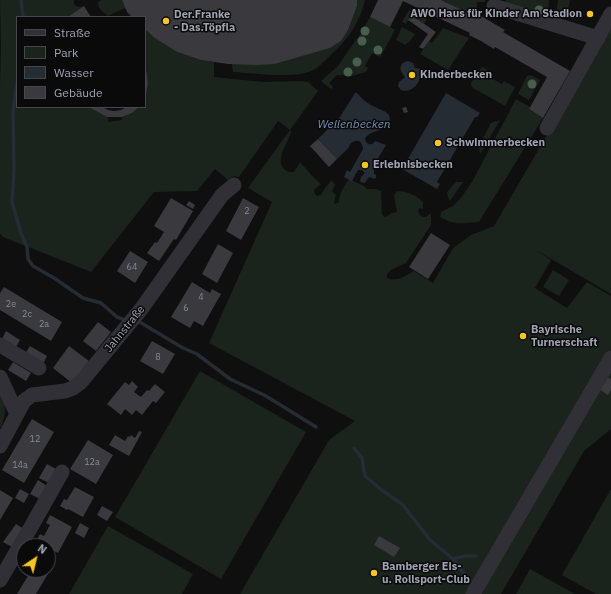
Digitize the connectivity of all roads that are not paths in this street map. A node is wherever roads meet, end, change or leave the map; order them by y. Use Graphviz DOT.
graph roads {
  1 [pos="494,6"];
  2 [pos="611,14"];
  3 [pos="598,38"];
  4 [pos="547,128"];
  5 [pos="234,185"];
  6 [pos="0,345"];
  7 [pos="611,358"];
  8 [pos="39,368"];
  9 [pos="0,377"];
  10 [pos="17,414"];
  11 [pos="1,441"];
  12 [pos="62,472"];
  13 [pos="0,578"];
  14 [pos="473,594"];
  1 -- 3 [label="street"];
  2 -- 3 [label="street"];
  3 -- 4 [label="street"];
  5 -- 10 [label="street, Jahnstraße"];
  6 -- 8 [label="street"];
  7 -- 14 [label="street"];
  9 -- 10 [label="street"];
  10 -- 11 [label="street, Jahnstraße"];
  12 -- 13 [label="street"];
}
